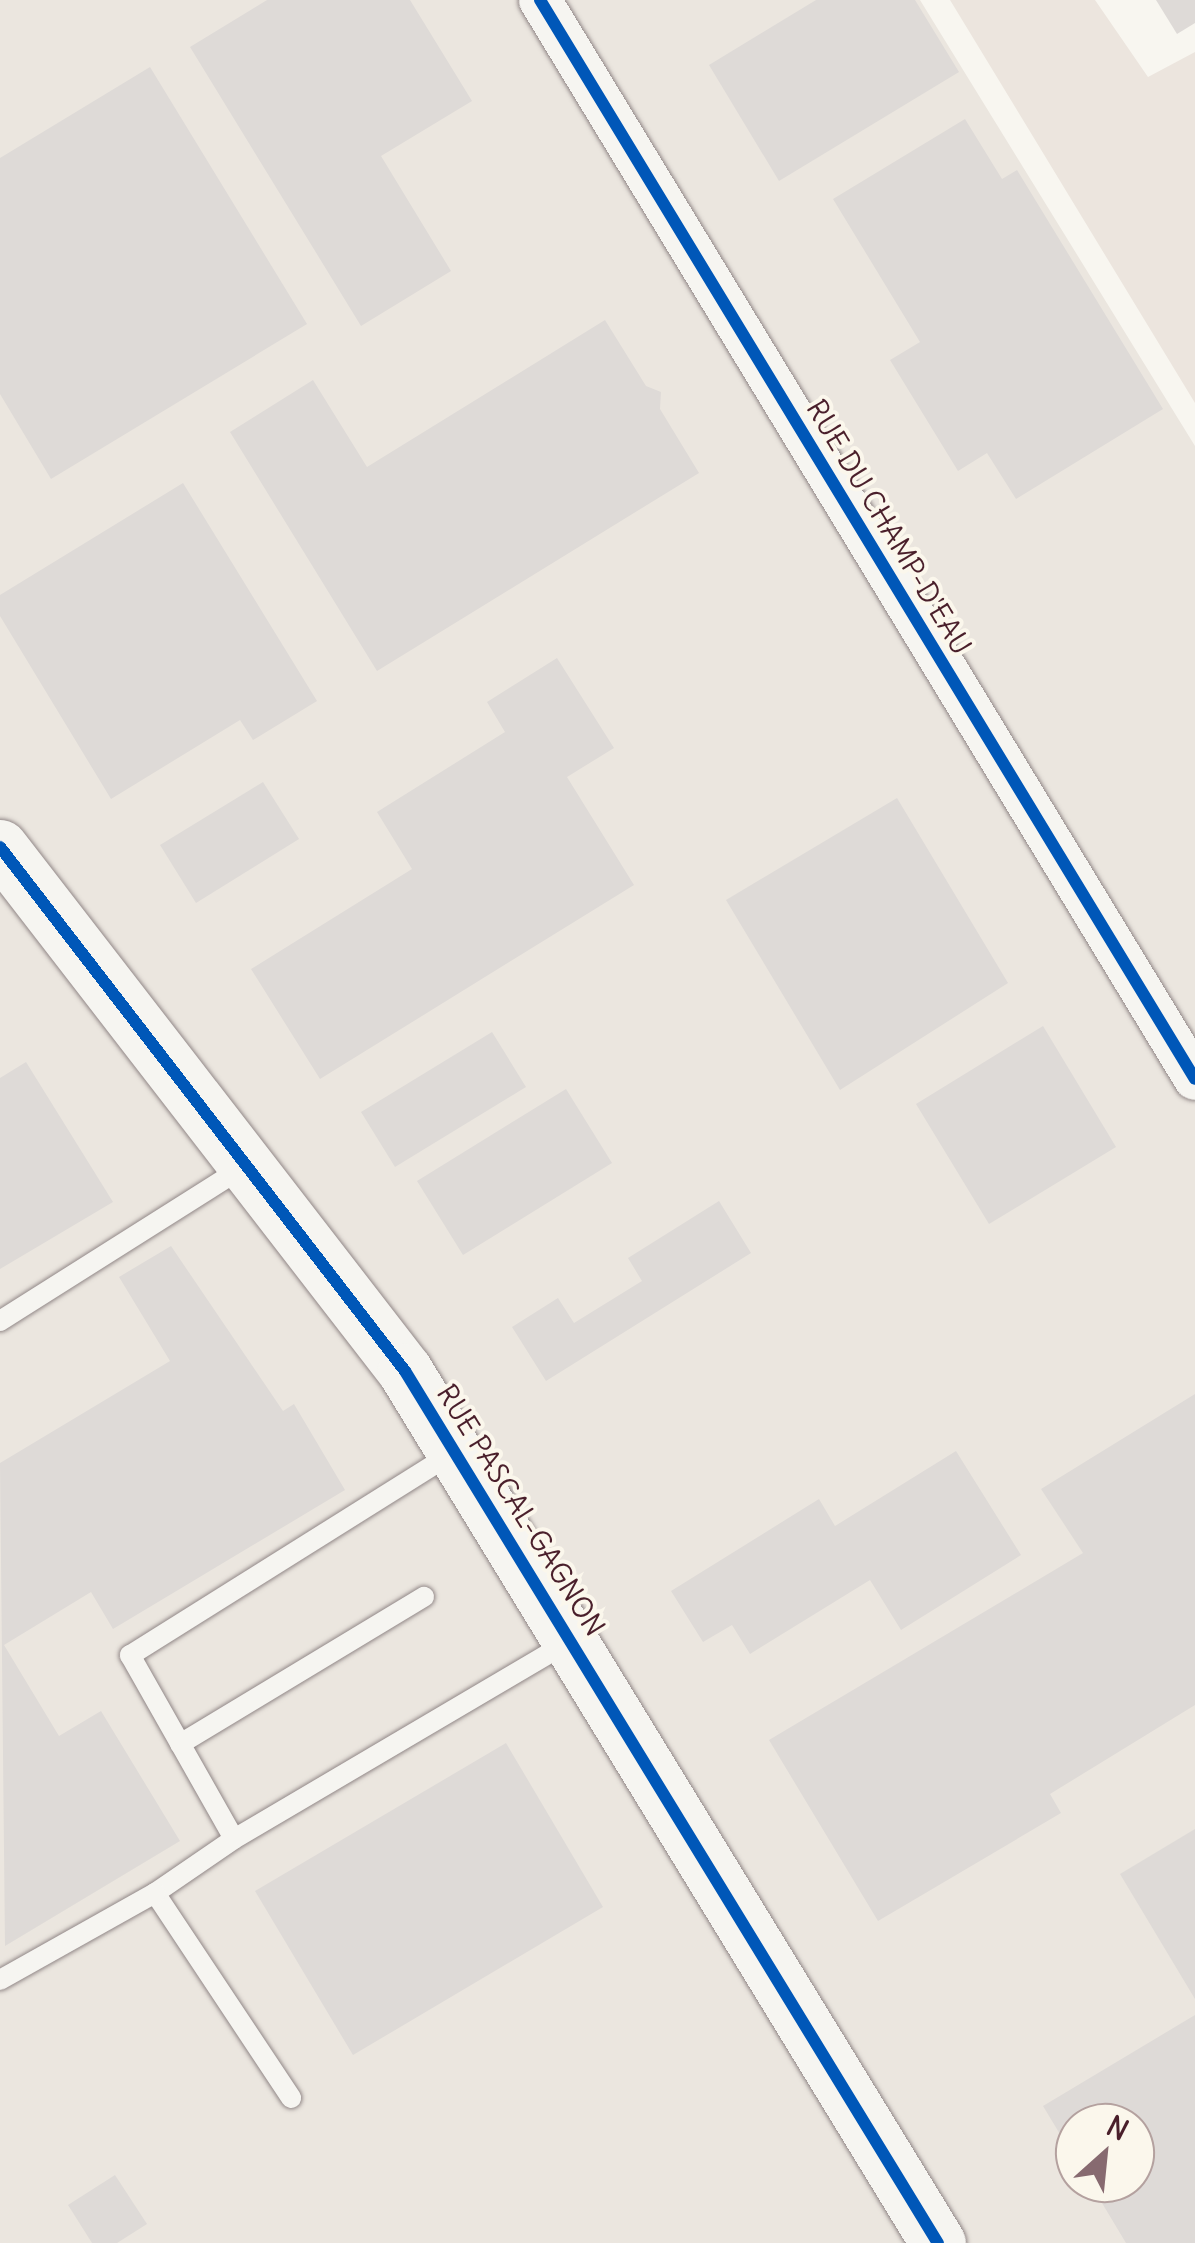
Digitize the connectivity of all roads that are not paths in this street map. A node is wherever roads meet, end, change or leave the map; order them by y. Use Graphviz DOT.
graph roads {
  1 [pos="540,0"];
  2 [pos="0,846"];
  3 [pos="1195,1079"];
  4 [pos="246,1166"];
  5 [pos="0,1321"];
  6 [pos="457,1451"];
  7 [pos="424,1597"];
  8 [pos="572,1640"];
  9 [pos="180,1744"];
  10 [pos="234,1839"];
  11 [pos="155,1893"];
  12 [pos="0,1980"];
  13 [pos="291,2098"];
  14 [pos="938,2243"];
  1 -- 3 [label="street, RUE DU CHAMP-D'EAU"];
  2 -- 4 [label="street, RUE PASCAL-GAGNON"];
  4 -- 5 [label="lane"];
  4 -- 6 [label="street, RUE PASCAL-GAGNON"];
  6 -- 8 [label="street, RUE PASCAL-GAGNON"];
  6 -- 9 [label="lane"];
  7 -- 9 [label="lane"];
  8 -- 10 [label="lane"];
  8 -- 14 [label="street, RUE PASCAL-GAGNON"];
  9 -- 10 [label="lane"];
  10 -- 11 [label="lane"];
  11 -- 12 [label="lane"];
  11 -- 13 [label="lane"];
}
